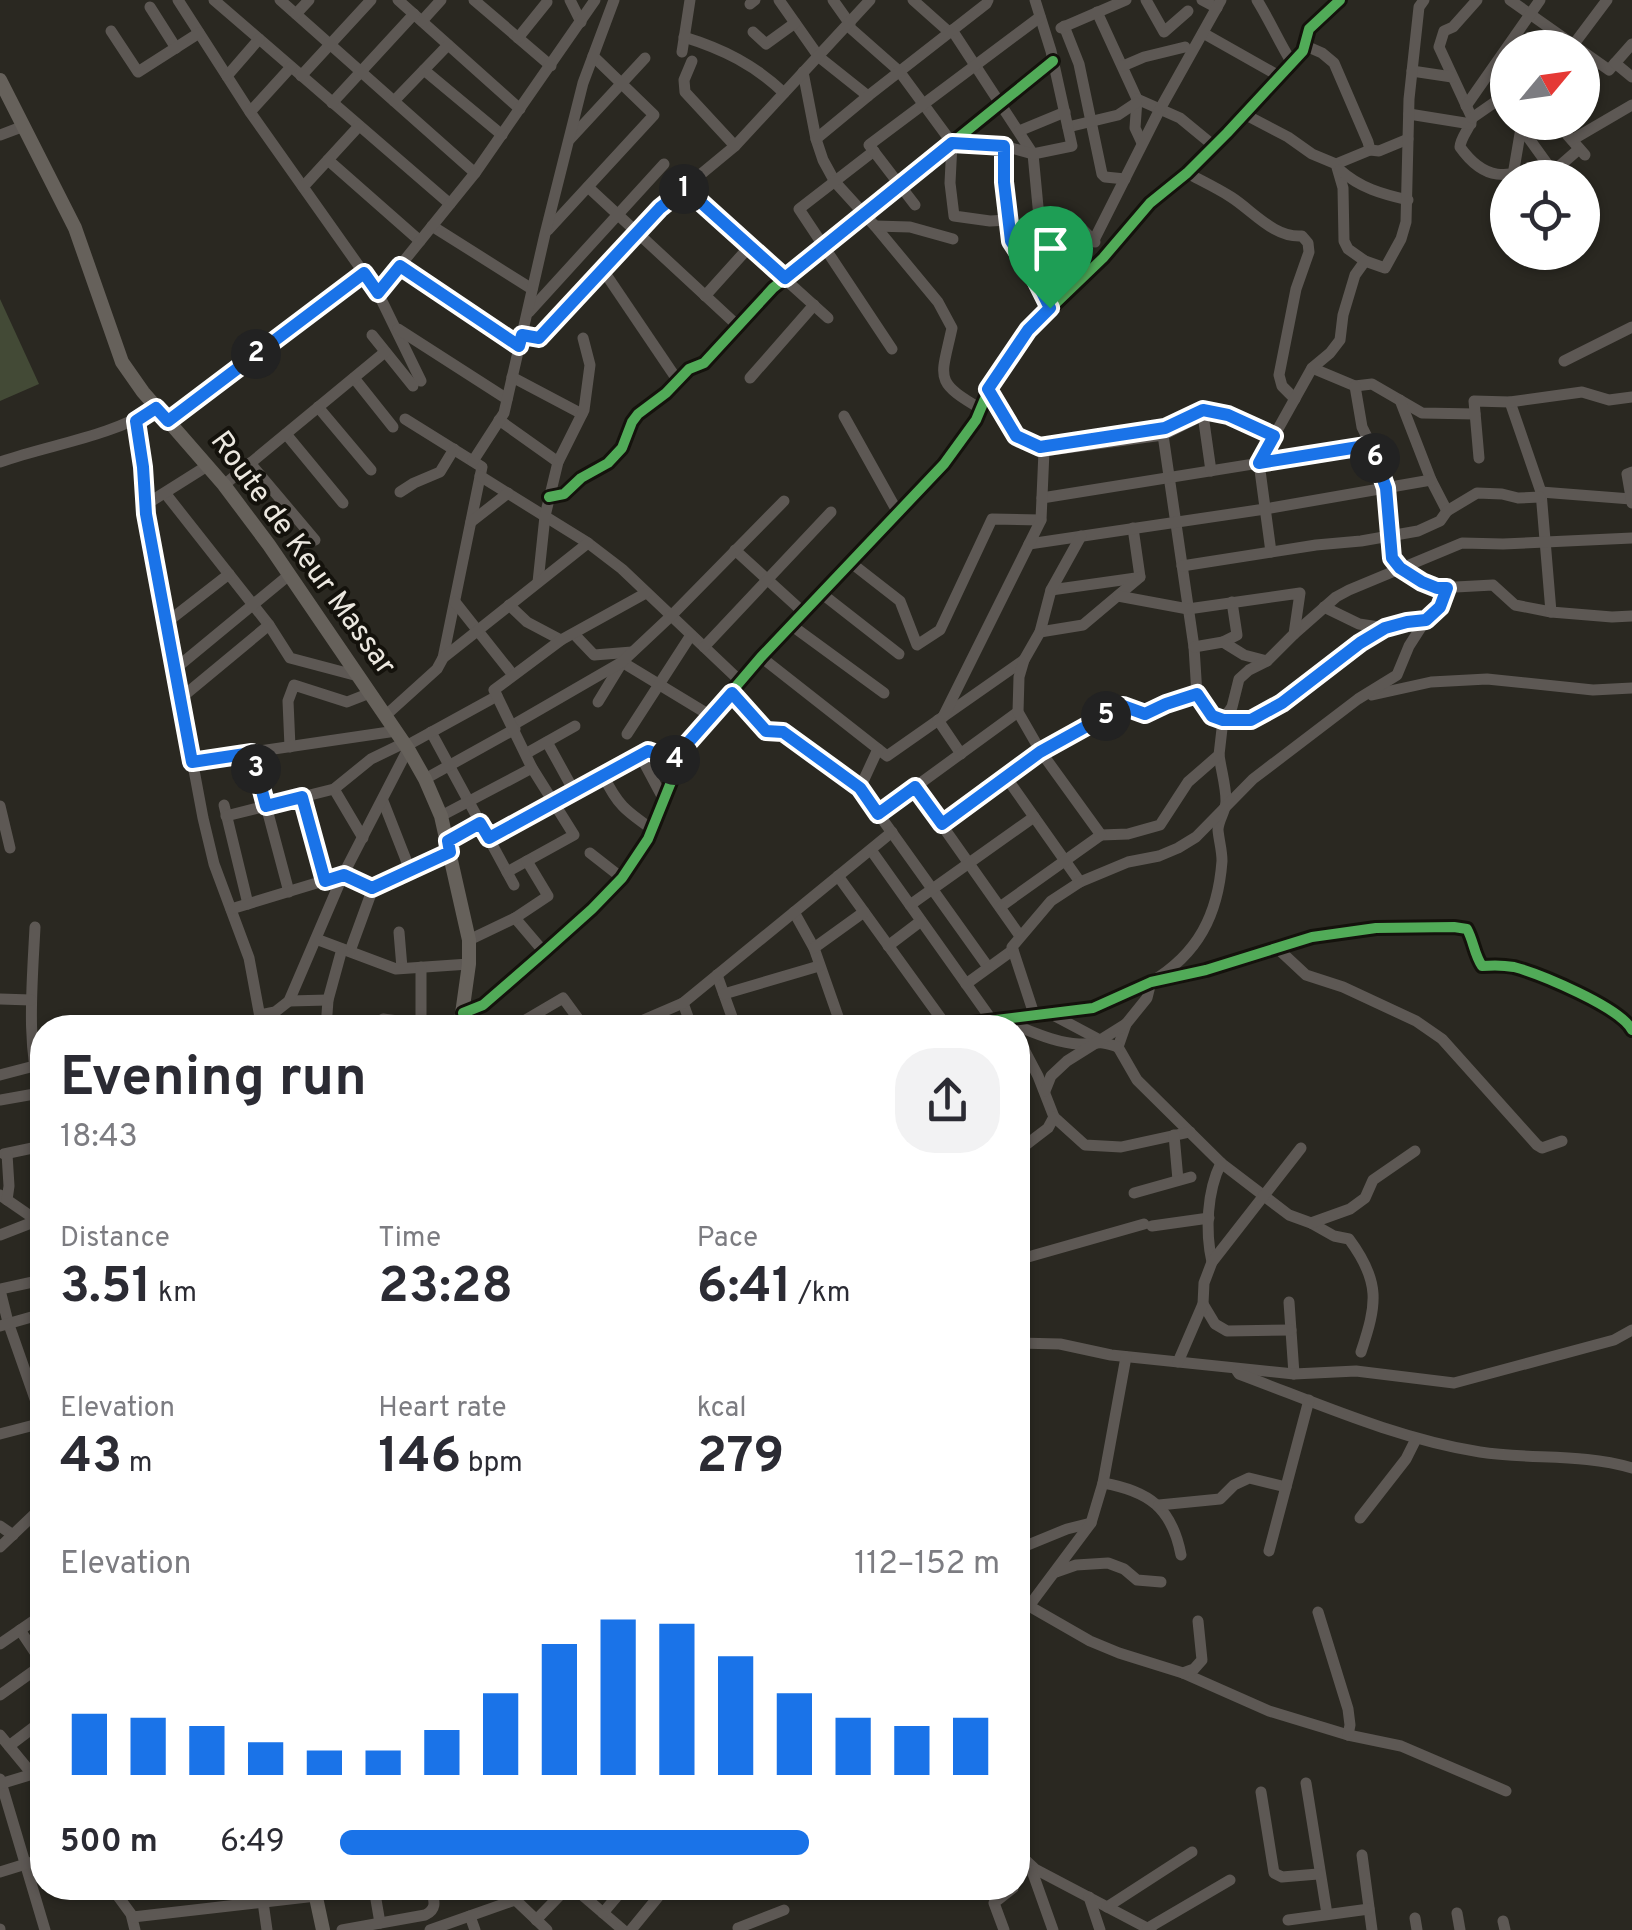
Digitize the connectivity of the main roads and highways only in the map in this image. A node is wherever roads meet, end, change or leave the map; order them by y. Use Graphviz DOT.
graph roads {
  1 [pos="0,80"];
  2 [pos="463,1015"];
  3 [pos="317,1900"];
  4 [pos="323,1930"];
  1 -- 2 [label="main road, Route de Keur Massar"];
  3 -- 4 [label="main road"];
}
